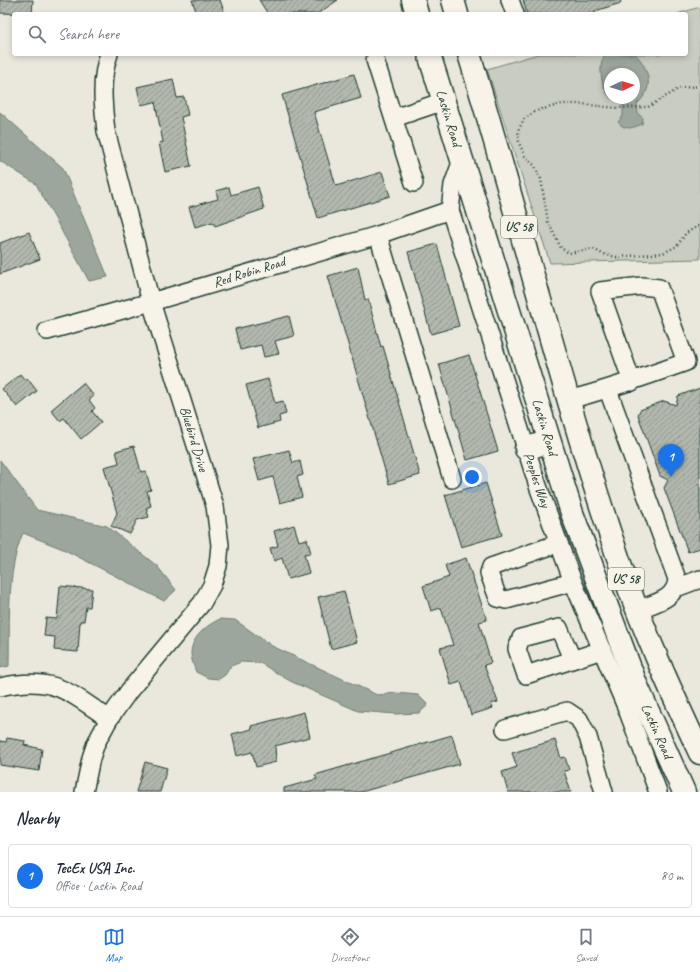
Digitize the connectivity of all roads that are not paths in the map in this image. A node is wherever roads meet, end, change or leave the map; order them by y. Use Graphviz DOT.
graph roads {
  1 [pos="453,0"];
  2 [pos="510,0"];
  3 [pos="456,12"];
  4 [pos="514,12"];
  5 [pos="108,56"];
  6 [pos="430,56"];
  7 [pos="471,56"];
  8 [pos="375,60"];
  9 [pos="444,101"];
  10 [pos="394,118"];
  11 [pos="462,160"];
  12 [pos="414,183"];
  13 [pos="450,210"];
  14 [pos="378,235"];
  15 [pos="152,302"];
  16 [pos="47,331"];
  17 [pos="632,382"];
  18 [pos="608,390"];
  19 [pos="568,400"];
  20 [pos="539,410"];
  21 [pos="549,441"];
  22 [pos="526,449"];
  23 [pos="452,479"];
  24 [pos="559,543"];
  25 [pos="700,579"];
  26 [pos="574,582"];
  27 [pos="676,588"];
  28 [pos="638,610"];
  29 [pos="602,650"];
  30 [pos="572,659"];
  31 [pos="0,687"];
  32 [pos="109,719"];
  33 [pos="505,729"];
  34 [pos="700,753"];
  35 [pos="84,792"];
  36 [pos="604,792"];
  37 [pos="658,792"];
  38 [pos="684,792"];
  1 -- 3 [label="main road"];
  2 -- 4 [label="street"];
  5 -- 15 [label="street, Bluebird Drive"];
  6 -- 9 [label="main road, Laskin Road / US 58"];
  7 -- 19 [label="main road, Laskin Road / US 58"];
  8 -- 10 [label="street"];
  9 -- 10 [label="street"];
  9 -- 11 [label="main road, Laskin Road / US 58"];
  10 -- 12 [label="street"];
  11 -- 13 [label="street, Peoples Way"];
  11 -- 20 [label="main road, Laskin Road / US 58"];
  13 -- 14 [label="street, Red Robin Road"];
  13 -- 22 [label="street, Peoples Way"];
  14 -- 15 [label="street, Red Robin Road"];
  14 -- 23 [label="street"];
  15 -- 16 [label="street, Red Robin Road"];
  15 -- 32 [label="street, Bluebird Drive"];
  17 -- 17 [label="street"];
  17 -- 18 [label="street"];
  18 -- 19 [label="street"];
  18 -- 27 [label="street"];
  19 -- 20 [label="main road"];
  19 -- 28 [label="main road, Laskin Road / US 58"];
  20 -- 21 [label="main road, Laskin Road / US 58"];
  21 -- 22 [label="main road"];
  21 -- 38 [label="main road, Laskin Road / US 58"];
  22 -- 24 [label="street, Peoples Way"];
  24 -- 26 [label="street, Peoples Way"];
  24 -- 26 [label="street"];
  25 -- 27 [label="street"];
  26 -- 29 [label="street, Peoples Way"];
  27 -- 28 [label="street"];
  28 -- 34 [label="main road, Laskin Road / US 58"];
  29 -- 30 [label="street"];
  29 -- 37 [label="street, Peoples Way"];
  31 -- 32 [label="street"];
  32 -- 35 [label="street, Bluebird Drive"];
  33 -- 36 [label="street"];
}
